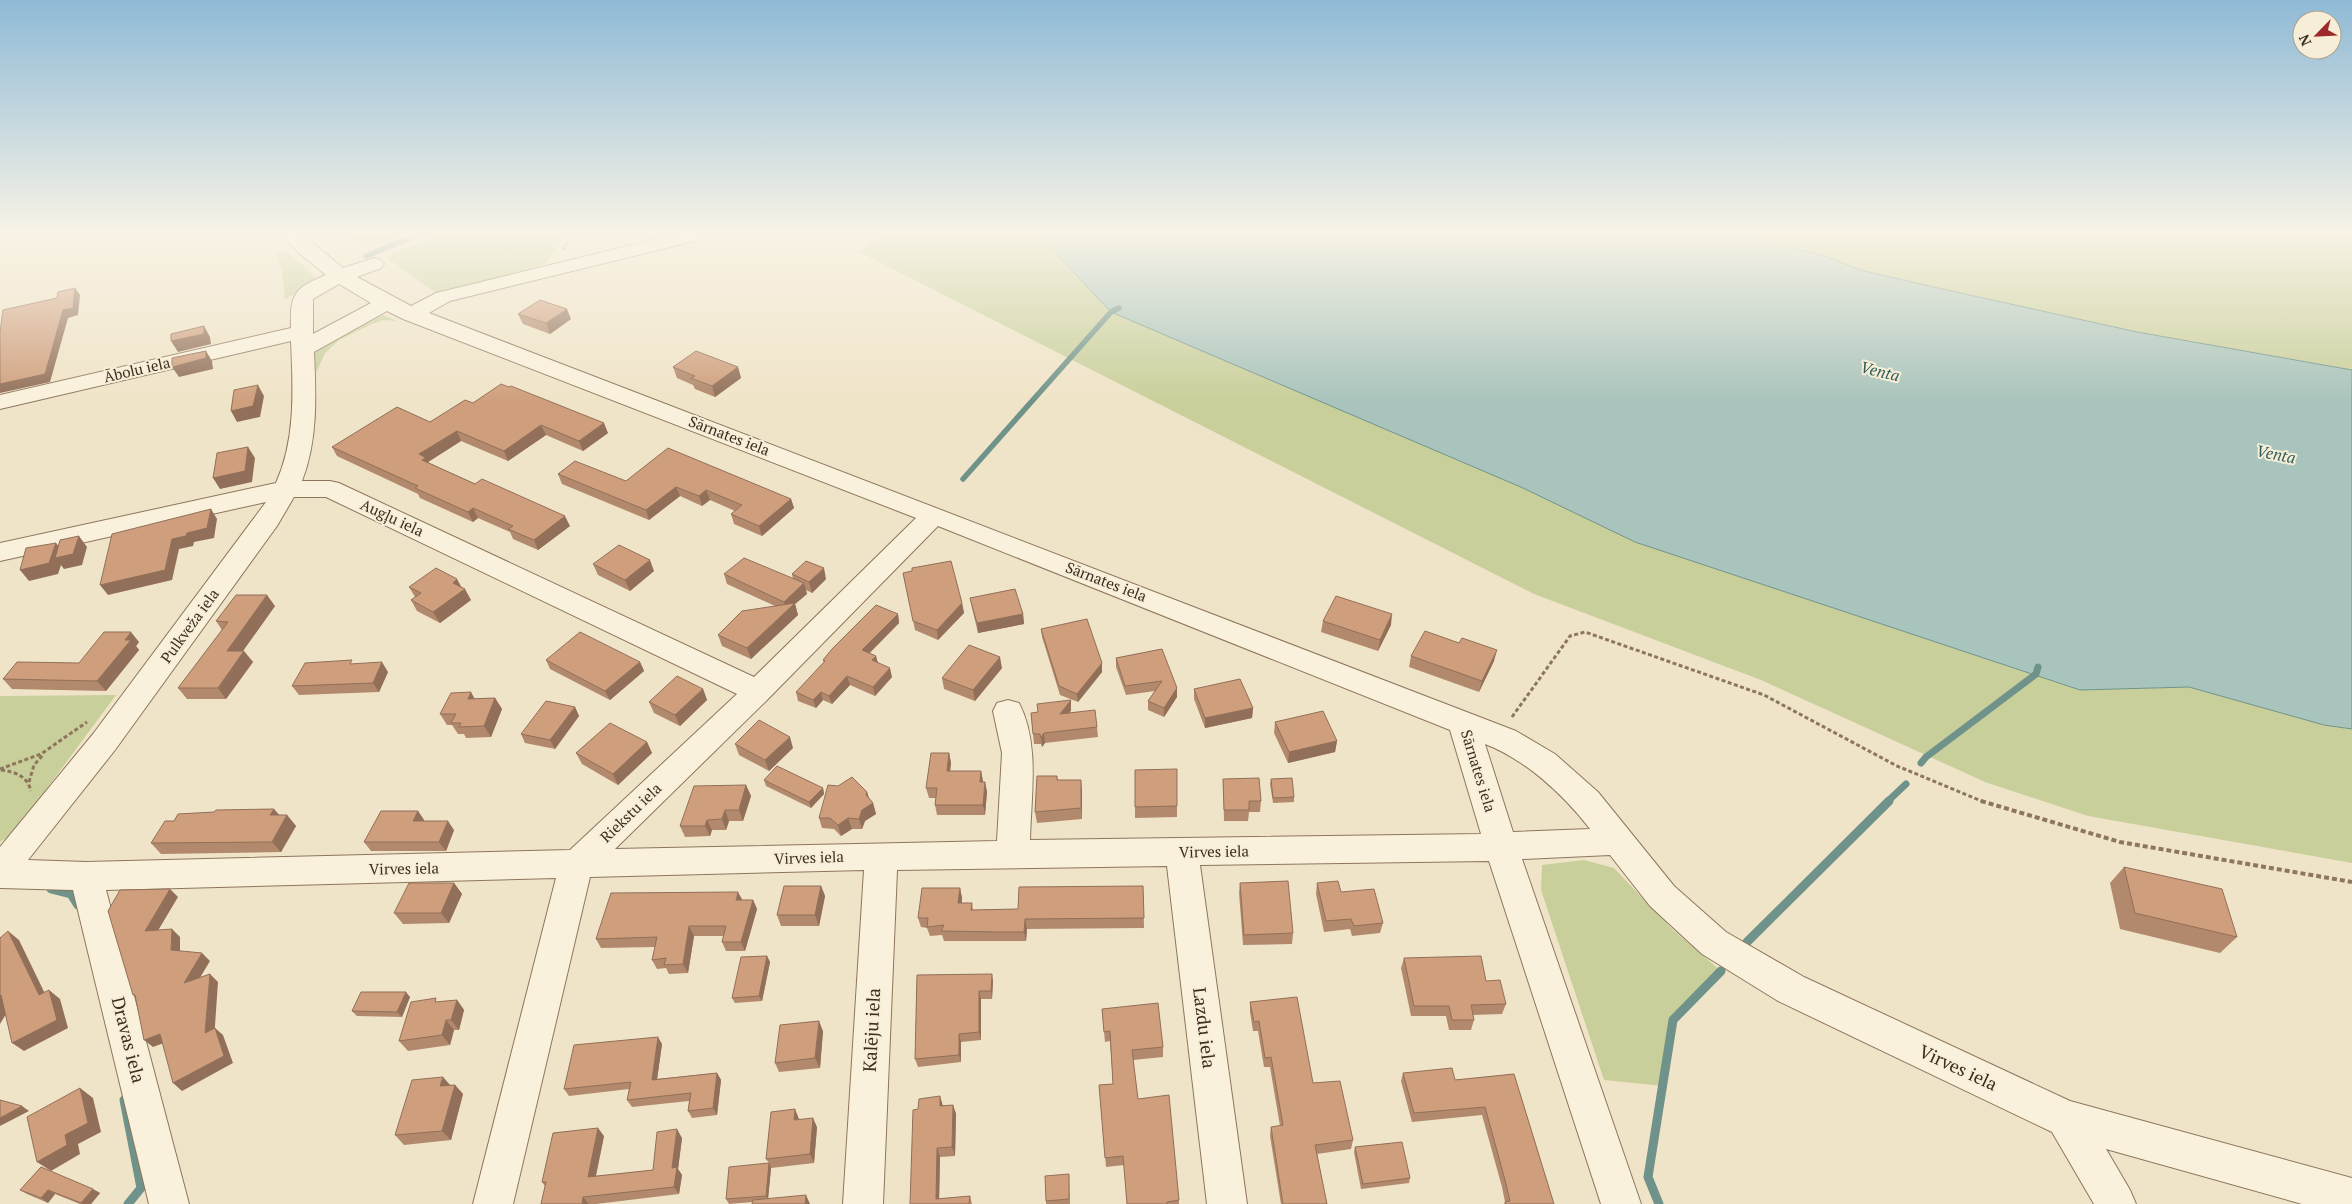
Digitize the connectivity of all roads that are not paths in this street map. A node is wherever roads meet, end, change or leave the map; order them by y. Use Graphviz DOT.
graph roads {
  1 [pos="312,290"];
  2 [pos="365,290"];
  3 [pos="471,290"];
  4 [pos="386,303"];
  5 [pos="411,314"];
  6 [pos="303,340"];
  7 [pos="0,402"];
  8 [pos="286,489"];
  9 [pos="934,515"];
  10 [pos="0,552"];
  11 [pos="758,691"];
  12 [pos="1008,711"];
  13 [pos="1463,722"];
  14 [pos="1618,841"];
  15 [pos="1501,847"];
  16 [pos="1182,853"];
  17 [pos="1013,855"];
  18 [pos="881,856"];
  19 [pos="576,865"];
  20 [pos="0,873"];
  21 [pos="86,876"];
  22 [pos="2066,1119"];
  23 [pos="161,1197"];
  24 [pos="2352,1198"];
  25 [pos="493,1204"];
  26 [pos="864,1204"];
  27 [pos="1227,1204"];
  28 [pos="1621,1204"];
  29 [pos="2116,1204"];
  1 -- 6 [label="street, Pulkveža iela"];
  2 -- 4 [label="street, Sārnates iela"];
  3 -- 5 [label="street"];
  4 -- 5 [label="street, Sārnates iela"];
  4 -- 6 [label="street"];
  5 -- 9 [label="street, Sārnates iela"];
  6 -- 7 [label="street, Ābolu iela"];
  6 -- 8 [label="street, Pulkveža iela"];
  8 -- 10 [label="street, Augļu iela"];
  8 -- 11 [label="street, Augļu iela"];
  8 -- 20 [label="street, Pulkveža iela"];
  9 -- 11 [label="street, Riekstu iela"];
  9 -- 13 [label="street, Sārnates iela"];
  11 -- 19 [label="street, Riekstu iela"];
  12 -- 17 [label="street"];
  13 -- 14 [label="street, Virves iela"];
  13 -- 15 [label="street, Sārnates iela"];
  14 -- 15 [label="street, Virves iela"];
  14 -- 22 [label="street, Virves iela"];
  15 -- 16 [label="street, Virves iela"];
  15 -- 28 [label="street, Sārnates iela"];
  16 -- 17 [label="street, Virves iela"];
  16 -- 27 [label="street, Lazdu iela"];
  17 -- 18 [label="street, Virves iela"];
  18 -- 19 [label="street, Virves iela"];
  18 -- 26 [label="street, Kalēju iela"];
  19 -- 21 [label="street, Virves iela"];
  19 -- 25 [label="street"];
  20 -- 21 [label="street, Virves iela"];
  21 -- 23 [label="street, Dravas iela"];
  22 -- 24 [label="street, Virves iela"];
  22 -- 29 [label="street"];
}
